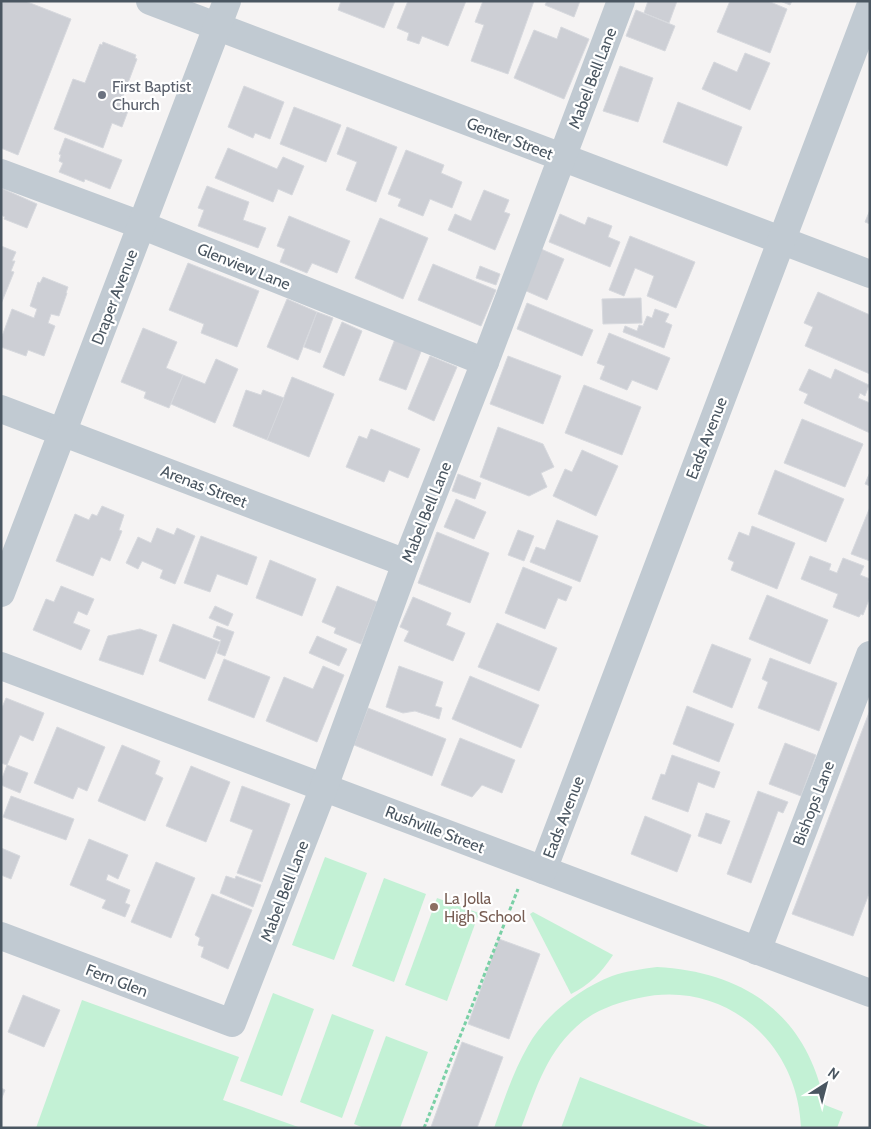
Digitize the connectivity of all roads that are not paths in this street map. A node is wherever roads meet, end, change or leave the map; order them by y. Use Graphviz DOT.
graph roads {
  1 [pos="150,1"];
  2 [pos="227,1"];
  3 [pos="621,1"];
  4 [pos="870,7"];
  5 [pos="217,27"];
  6 [pos="561,157"];
  7 [pos="1,172"];
  8 [pos="141,225"];
  9 [pos="781,240"];
  10 [pos="870,274"];
  11 [pos="486,362"];
  12 [pos="1,409"];
  13 [pos="62,432"];
  14 [pos="406,563"];
  15 [pos="1,593"];
  16 [pos="869,661"];
  17 [pos="1,666"];
  18 [pos="324,787"];
  19 [pos="543,870"];
  20 [pos="1,936"];
  21 [pos="757,951"];
  22 [pos="870,993"];
  23 [pos="232,1023"];
  1 -- 5 [label="street, Genter Street"];
  2 -- 5 [label="street, Draper Avenue"];
  3 -- 6 [label="street, Mabel Bell Lane"];
  4 -- 9 [label="street, Eads Avenue"];
  5 -- 6 [label="street, Genter Street"];
  5 -- 8 [label="street, Draper Avenue"];
  6 -- 9 [label="street, Genter Street"];
  6 -- 11 [label="street, Mabel Bell Lane"];
  7 -- 8 [label="street, Glenview Lane"];
  8 -- 11 [label="street, Glenview Lane"];
  8 -- 13 [label="street, Draper Avenue"];
  9 -- 10 [label="street, Genter Street"];
  9 -- 19 [label="street, Eads Avenue"];
  11 -- 14 [label="street, Mabel Bell Lane"];
  12 -- 13 [label="street, Arenas Street"];
  13 -- 14 [label="street, Arenas Street"];
  13 -- 15 [label="street, Draper Avenue"];
  14 -- 18 [label="street, Mabel Bell Lane"];
  16 -- 21 [label="street, Bishops Lane"];
  17 -- 18 [label="street, Rushville Street"];
  18 -- 19 [label="street, Rushville Street"];
  18 -- 23 [label="street, Mabel Bell Lane"];
  19 -- 21 [label="street, Rushville Street"];
  20 -- 23 [label="street, Fern Glen"];
  21 -- 22 [label="street, Rushville Street"];
}
